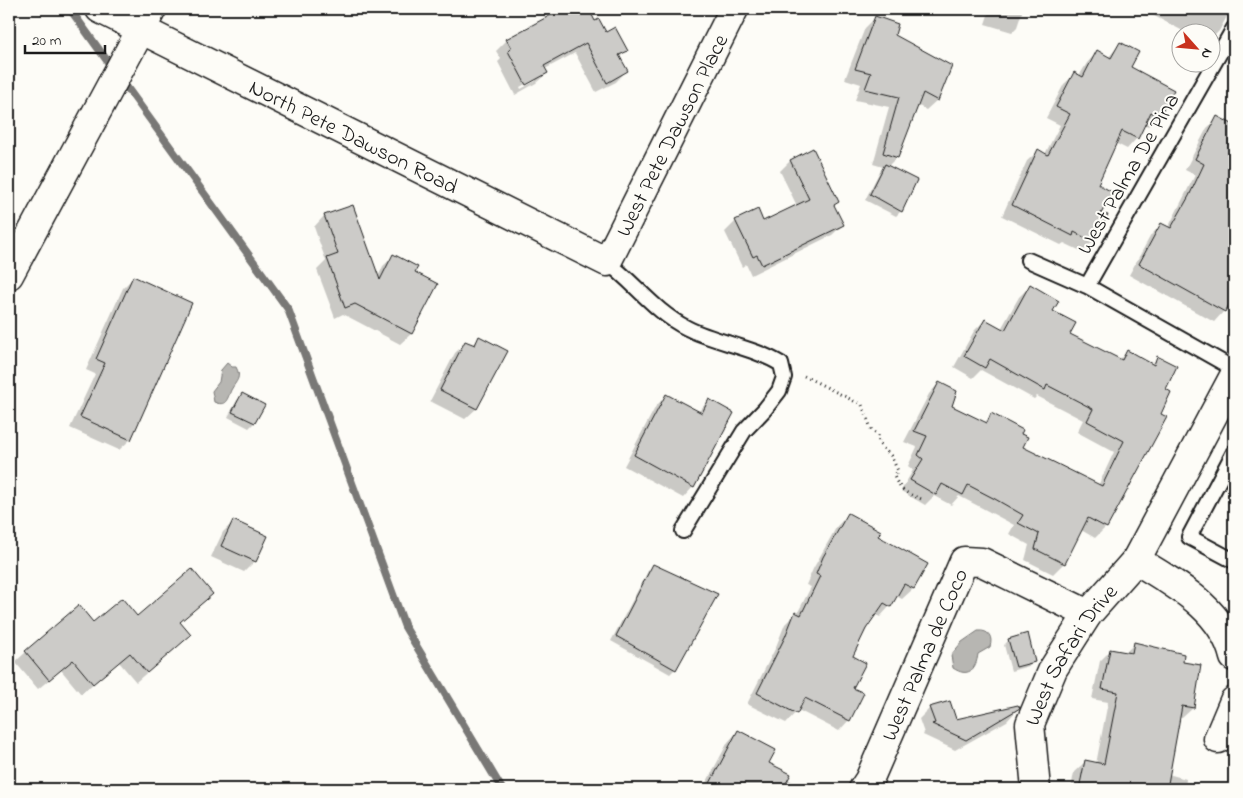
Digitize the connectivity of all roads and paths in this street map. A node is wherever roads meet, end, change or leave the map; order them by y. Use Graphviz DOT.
graph roads {
  1 [pos="100,9"];
  2 [pos="734,9"];
  3 [pos="146,19"];
  4 [pos="1234,28"];
  5 [pos="1028,260"];
  6 [pos="607,262"];
  7 [pos="9,275"];
  8 [pos="1087,286"];
  9 [pos="781,364"];
  10 [pos="1234,369"];
  11 [pos="1234,376"];
  12 [pos="1234,452"];
  13 [pos="924,500"];
  14 [pos="683,531"];
  15 [pos="1136,560"];
  16 [pos="1234,561"];
  17 [pos="1088,614"];
  18 [pos="1234,657"];
  19 [pos="1234,702"];
  20 [pos="1218,739"];
  21 [pos="863,789"];
  22 [pos="1036,789"];
  1 -- 3 [label="street, North Pete Dawson Road"];
  2 -- 6 [label="street, West Pete Dawson Place"];
  3 -- 6 [label="street, North Pete Dawson Road"];
  3 -- 7 [label="street"];
  4 -- 8 [label="lane, West Palma De Pina"];
  5 -- 8 [label="lane, West Palma De Pina"];
  6 -- 9 [label="lane"];
  8 -- 10 [label="lane, West Palma De Pina"];
  9 -- 13 [label="path"];
  9 -- 14 [label="lane"];
  11 -- 15 [label="street, West Safari Drive"];
  12 -- 16 [label="lane"];
  15 -- 17 [label="street, West Safari Drive"];
  15 -- 18 [label="street"];
  17 -- 21 [label="street, West Palma de Coco"];
  17 -- 22 [label="street, West Safari Drive"];
  19 -- 20 [label="street"];
}
